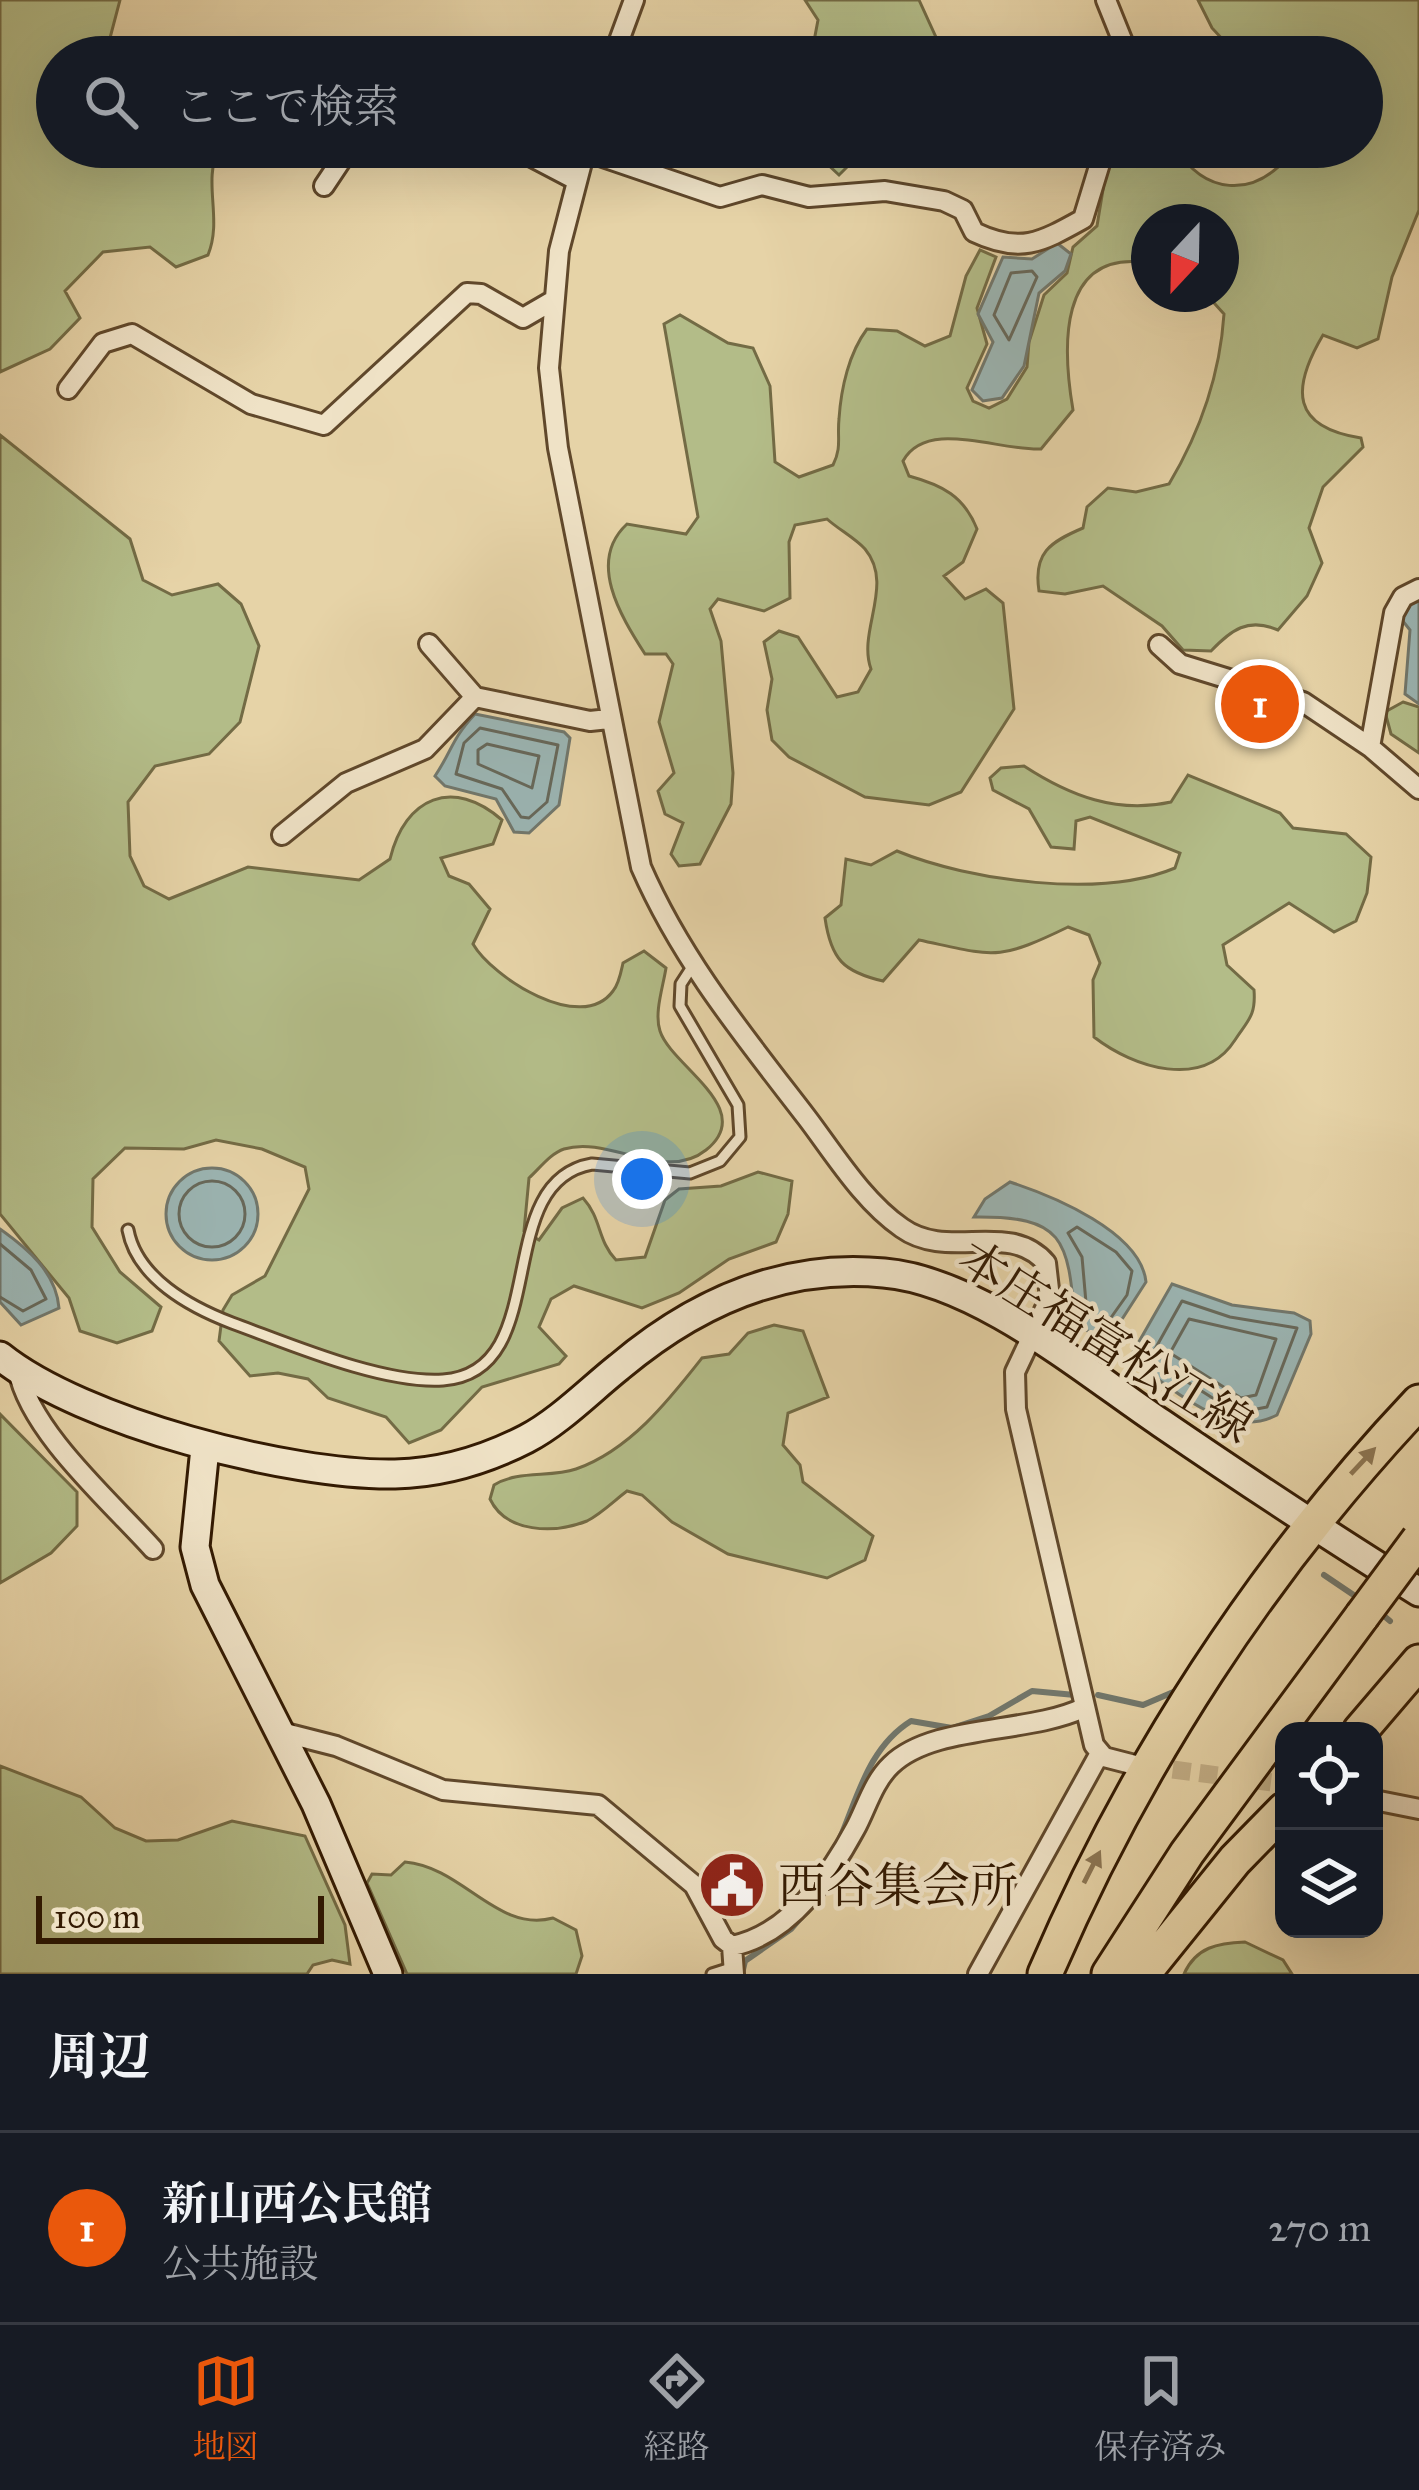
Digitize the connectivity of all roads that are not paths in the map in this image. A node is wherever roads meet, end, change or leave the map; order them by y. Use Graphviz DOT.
graph roads {
  1 [pos="634,0"];
  2 [pos="1106,0"];
  3 [pos="621,36"];
  4 [pos="1121,36"];
  5 [pos="336,168"];
  6 [pos="553,168"];
  7 [pos="579,168"];
  8 [pos="638,168"];
  9 [pos="1099,168"];
  10 [pos="576,180"];
  11 [pos="324,186"];
  12 [pos="554,299"];
  13 [pos="68,389"];
  14 [pos="1419,589"];
  15 [pos="429,644"];
  16 [pos="1159,645"];
  17 [pos="475,697"];
  18 [pos="609,719"];
  19 [pos="1370,747"];
  20 [pos="1419,789"];
  21 [pos="282,835"];
  22 [pos="692,968"];
  23 [pos="128,1230"];
  24 [pos="1028,1334"];
  25 [pos="9,1363"];
  26 [pos="1419,1402"];
  27 [pos="205,1448"];
  28 [pos="1310,1524"];
  29 [pos="1419,1539"];
  30 [pos="153,1549"];
  31 [pos="1419,1592"];
  32 [pos="1419,1662"];
  33 [pos="1082,1708"];
  34 [pos="1368,1722"];
  35 [pos="281,1732"];
  36 [pos="1100,1753"];
  37 [pos="1135,1765"];
  38 [pos="1383,1801"];
  39 [pos="1419,1808"];
  40 [pos="1275,1819"];
  41 [pos="732,1946"];
  42 [pos="734,1970"];
  43 [pos="388,1974"];
  44 [pos="712,1974"];
  45 [pos="978,1974"];
  46 [pos="1045,1974"];
  47 [pos="1109,1974"];
  48 [pos="1143,1974"];
  1 -- 3 [label="street"];
  2 -- 4 [label="street"];
  5 -- 11 [label="street"];
  6 -- 10 [label="street"];
  7 -- 10 [label="street"];
  8 -- 9 [label="street"];
  10 -- 12 [label="street"];
  12 -- 13 [label="street"];
  12 -- 18 [label="street"];
  14 -- 19 [label="street"];
  15 -- 17 [label="street"];
  16 -- 19 [label="street"];
  17 -- 18 [label="street"];
  17 -- 21 [label="street"];
  18 -- 22 [label="street"];
  19 -- 20 [label="street"];
  22 -- 23 [label="lane"];
  22 -- 24 [label="street"];
  24 -- 27 [label="main road, 本庄福富松江線"];
  24 -- 28 [label="main road, 本庄福富松江線"];
  24 -- 33 [label="street"];
  25 -- 27 [label="main road, 本庄福富松江線"];
  25 -- 30 [label="street"];
  28 -- 26 [label="highway, one-way"];
  27 -- 35 [label="main road"];
  28 -- 31 [label="main road, 本庄福富松江線"];
  46 -- 28 [label="highway, one-way"];
  29 -- 47 [label="highway, bridge"];
  32 -- 34 [label="highway"];
  33 -- 36 [label="street"];
  33 -- 41 [label="street"];
  35 -- 41 [label="street"];
  35 -- 43 [label="main road"];
  36 -- 37 [label="street"];
  36 -- 45 [label="street"];
  38 -- 39 [label="street"];
  40 -- 48 [label="highway"];
  41 -- 42 [label="street"];
  42 -- 44 [label="lane"];
}
